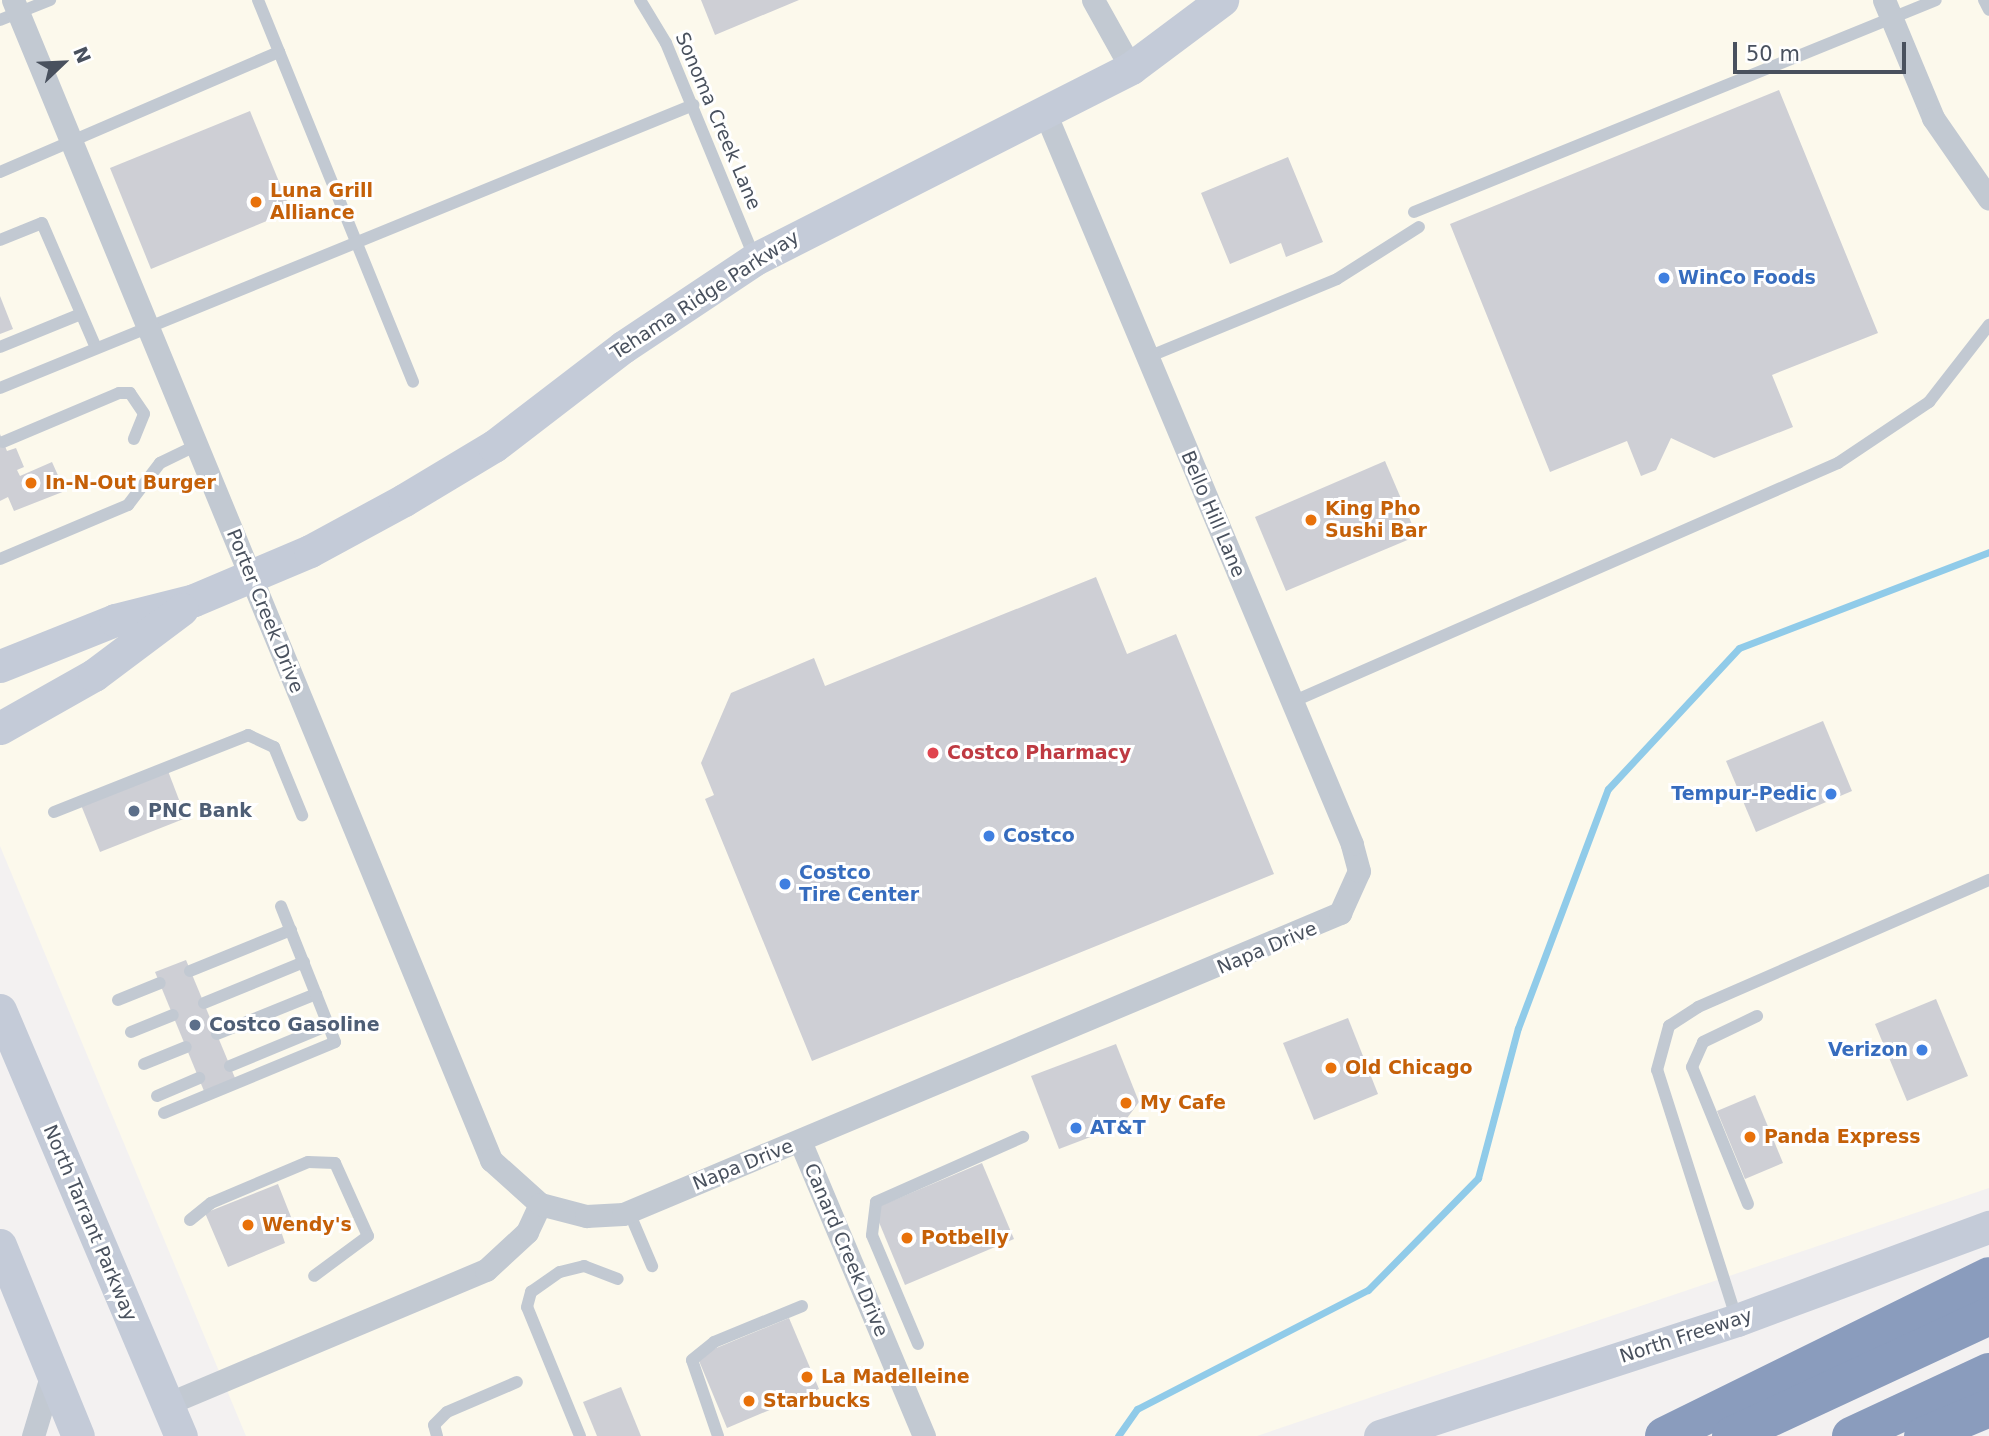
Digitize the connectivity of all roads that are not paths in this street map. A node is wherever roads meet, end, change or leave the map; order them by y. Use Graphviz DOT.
graph roads {
  1 [pos="50,0"];
  2 [pos="258,0"];
  3 [pos="640,0"];
  4 [pos="1093,0"];
  5 [pos="1222,0"];
  6 [pos="1936,0"];
  7 [pos="1984,0"];
  8 [pos="1888,9"];
  9 [pos="1989,10"];
  10 [pos="10,11"];
  11 [pos="279,52"];
  12 [pos="1131,68"];
  13 [pos="693,105"];
  14 [pos="1046,115"];
  15 [pos="71,142"];
  16 [pos="0,172"];
  17 [pos="1989,199"];
  18 [pos="1414,212"];
  19 [pos="1419,227"];
  20 [pos="0,240"];
  21 [pos="357,245"];
  22 [pos="755,259"];
  23 [pos="81,314"];
  24 [pos="1989,325"];
  25 [pos="150,332"];
  26 [pos="0,347"];
  27 [pos="96,348"];
  28 [pos="1148,357"];
  29 [pos="413,382"];
  30 [pos="0,388"];
  31 [pos="134,439"];
  32 [pos="3,442"];
  33 [pos="197,445"];
  34 [pos="0,559"];
  35 [pos="251,576"];
  36 [pos="194,600"];
  37 [pos="0,666"];
  38 [pos="1292,702"];
  39 [pos="0,728"];
  40 [pos="54,812"];
  41 [pos="302,815"];
  42 [pos="1989,880"];
  43 [pos="281,906"];
  44 [pos="1340,913"];
  45 [pos="291,930"];
  46 [pos="304,962"];
  47 [pos="190,971"];
  48 [pos="160,983"];
  49 [pos="316,994"];
  50 [pos="118,1000"];
  51 [pos="204,1003"];
  52 [pos="0,1010"];
  53 [pos="173,1015"];
  54 [pos="1757,1016"];
  55 [pos="329,1025"];
  56 [pos="131,1032"];
  57 [pos="217,1034"];
  58 [pos="186,1047"];
  59 [pos="144,1065"];
  60 [pos="230,1066"];
  61 [pos="199,1079"];
  62 [pos="157,1096"];
  63 [pos="164,1113"];
  64 [pos="1023,1137"];
  65 [pos="800,1141"];
  66 [pos="1748,1203"];
  67 [pos="540,1205"];
  68 [pos="629,1212"];
  69 [pos="190,1220"];
  70 [pos="1989,1227"];
  71 [pos="0,1245"];
  72 [pos="652,1266"];
  73 [pos="314,1276"];
  74 [pos="1989,1276"];
  75 [pos="618,1279"];
  76 [pos="802,1306"];
  77 [pos="1989,1316"];
  78 [pos="1737,1320"];
  79 [pos="918,1344"];
  80 [pos="1989,1372"];
  81 [pos="52,1373"];
  82 [pos="517,1382"];
  83 [pos="167,1404"];
  84 [pos="1989,1408"];
  85 [pos="33,1436"];
  86 [pos="78,1436"];
  87 [pos="181,1436"];
  88 [pos="437,1436"];
  89 [pos="580,1436"];
  90 [pos="718,1436"];
  91 [pos="924,1436"];
  92 [pos="1380,1436"];
  93 [pos="1664,1436"];
  94 [pos="1731,1436"];
  95 [pos="1851,1436"];
  96 [pos="1923,1436"];
  1 -- 10 [label="lane"];
  2 -- 11 [label="lane"];
  3 -- 13 [label="lane, Sonoma Creek Lane"];
  4 -- 12 [label="street"];
  5 -- 12 [label="street, Tehama Ridge Parkway"];
  6 -- 8 [label="lane"];
  7 -- 9 [label="lane"];
  8 -- 17 [label="street"];
  8 -- 18 [label="lane"];
  10 -- 15 [label="street, Porter Creek Drive"];
  11 -- 15 [label="lane"];
  11 -- 21 [label="lane"];
  12 -- 14 [label="street, Tehama Ridge Parkway"];
  13 -- 21 [label="lane"];
  13 -- 22 [label="lane, Sonoma Creek Lane"];
  14 -- 22 [label="street, Tehama Ridge Parkway"];
  14 -- 28 [label="street, Bello Hill Lane"];
  15 -- 16 [label="lane"];
  15 -- 25 [label="street, Porter Creek Drive"];
  19 -- 28 [label="lane"];
  20 -- 23 [label="lane"];
  21 -- 25 [label="lane"];
  21 -- 29 [label="lane"];
  22 -- 35 [label="street, Tehama Ridge Parkway"];
  23 -- 26 [label="lane"];
  23 -- 27 [label="lane"];
  24 -- 38 [label="lane"];
  25 -- 27 [label="lane"];
  25 -- 33 [label="street, Porter Creek Drive"];
  27 -- 30 [label="lane"];
  28 -- 38 [label="street, Bello Hill Lane"];
  31 -- 32 [label="lane"];
  33 -- 34 [label="lane"];
  33 -- 35 [label="street, Porter Creek Drive"];
  35 -- 36 [label="street, Tehama Ridge Parkway"];
  35 -- 67 [label="street, Porter Creek Drive"];
  36 -- 37 [label="street, Tehama Ridge Parkway"];
  36 -- 39 [label="street, Tehama Ridge Parkway"];
  38 -- 44 [label="street, Bello Hill Lane"];
  40 -- 41 [label="lane"];
  42 -- 78 [label="lane"];
  43 -- 45 [label="lane"];
  44 -- 65 [label="street, Napa Drive"];
  45 -- 46 [label="lane"];
  45 -- 47 [label="lane"];
  46 -- 49 [label="lane"];
  46 -- 51 [label="lane"];
  48 -- 50 [label="lane"];
  49 -- 55 [label="lane"];
  49 -- 57 [label="lane"];
  52 -- 83 [label="street, North Tarrant Parkway"];
  53 -- 56 [label="lane"];
  54 -- 66 [label="lane"];
  55 -- 60 [label="lane"];
  55 -- 63 [label="lane"];
  58 -- 59 [label="lane"];
  61 -- 62 [label="lane"];
  64 -- 79 [label="lane"];
  65 -- 68 [label="street, Napa Drive"];
  65 -- 91 [label="street, Canard Creek Drive"];
  67 -- 68 [label="street, Napa Drive"];
  67 -- 83 [label="street"];
  68 -- 72 [label="lane"];
  69 -- 73 [label="lane"];
  70 -- 78 [label="street, North Freeway"];
  71 -- 81 [label="street"];
  74 -- 93 [label="highway"];
  75 -- 89 [label="lane"];
  76 -- 90 [label="lane"];
  77 -- 94 [label="highway"];
  78 -- 92 [label="street, North Freeway"];
  80 -- 95 [label="highway"];
  81 -- 85 [label="street"];
  81 -- 86 [label="street"];
  82 -- 88 [label="lane"];
  83 -- 87 [label="street, North Tarrant Parkway"];
  84 -- 96 [label="highway"];
}
